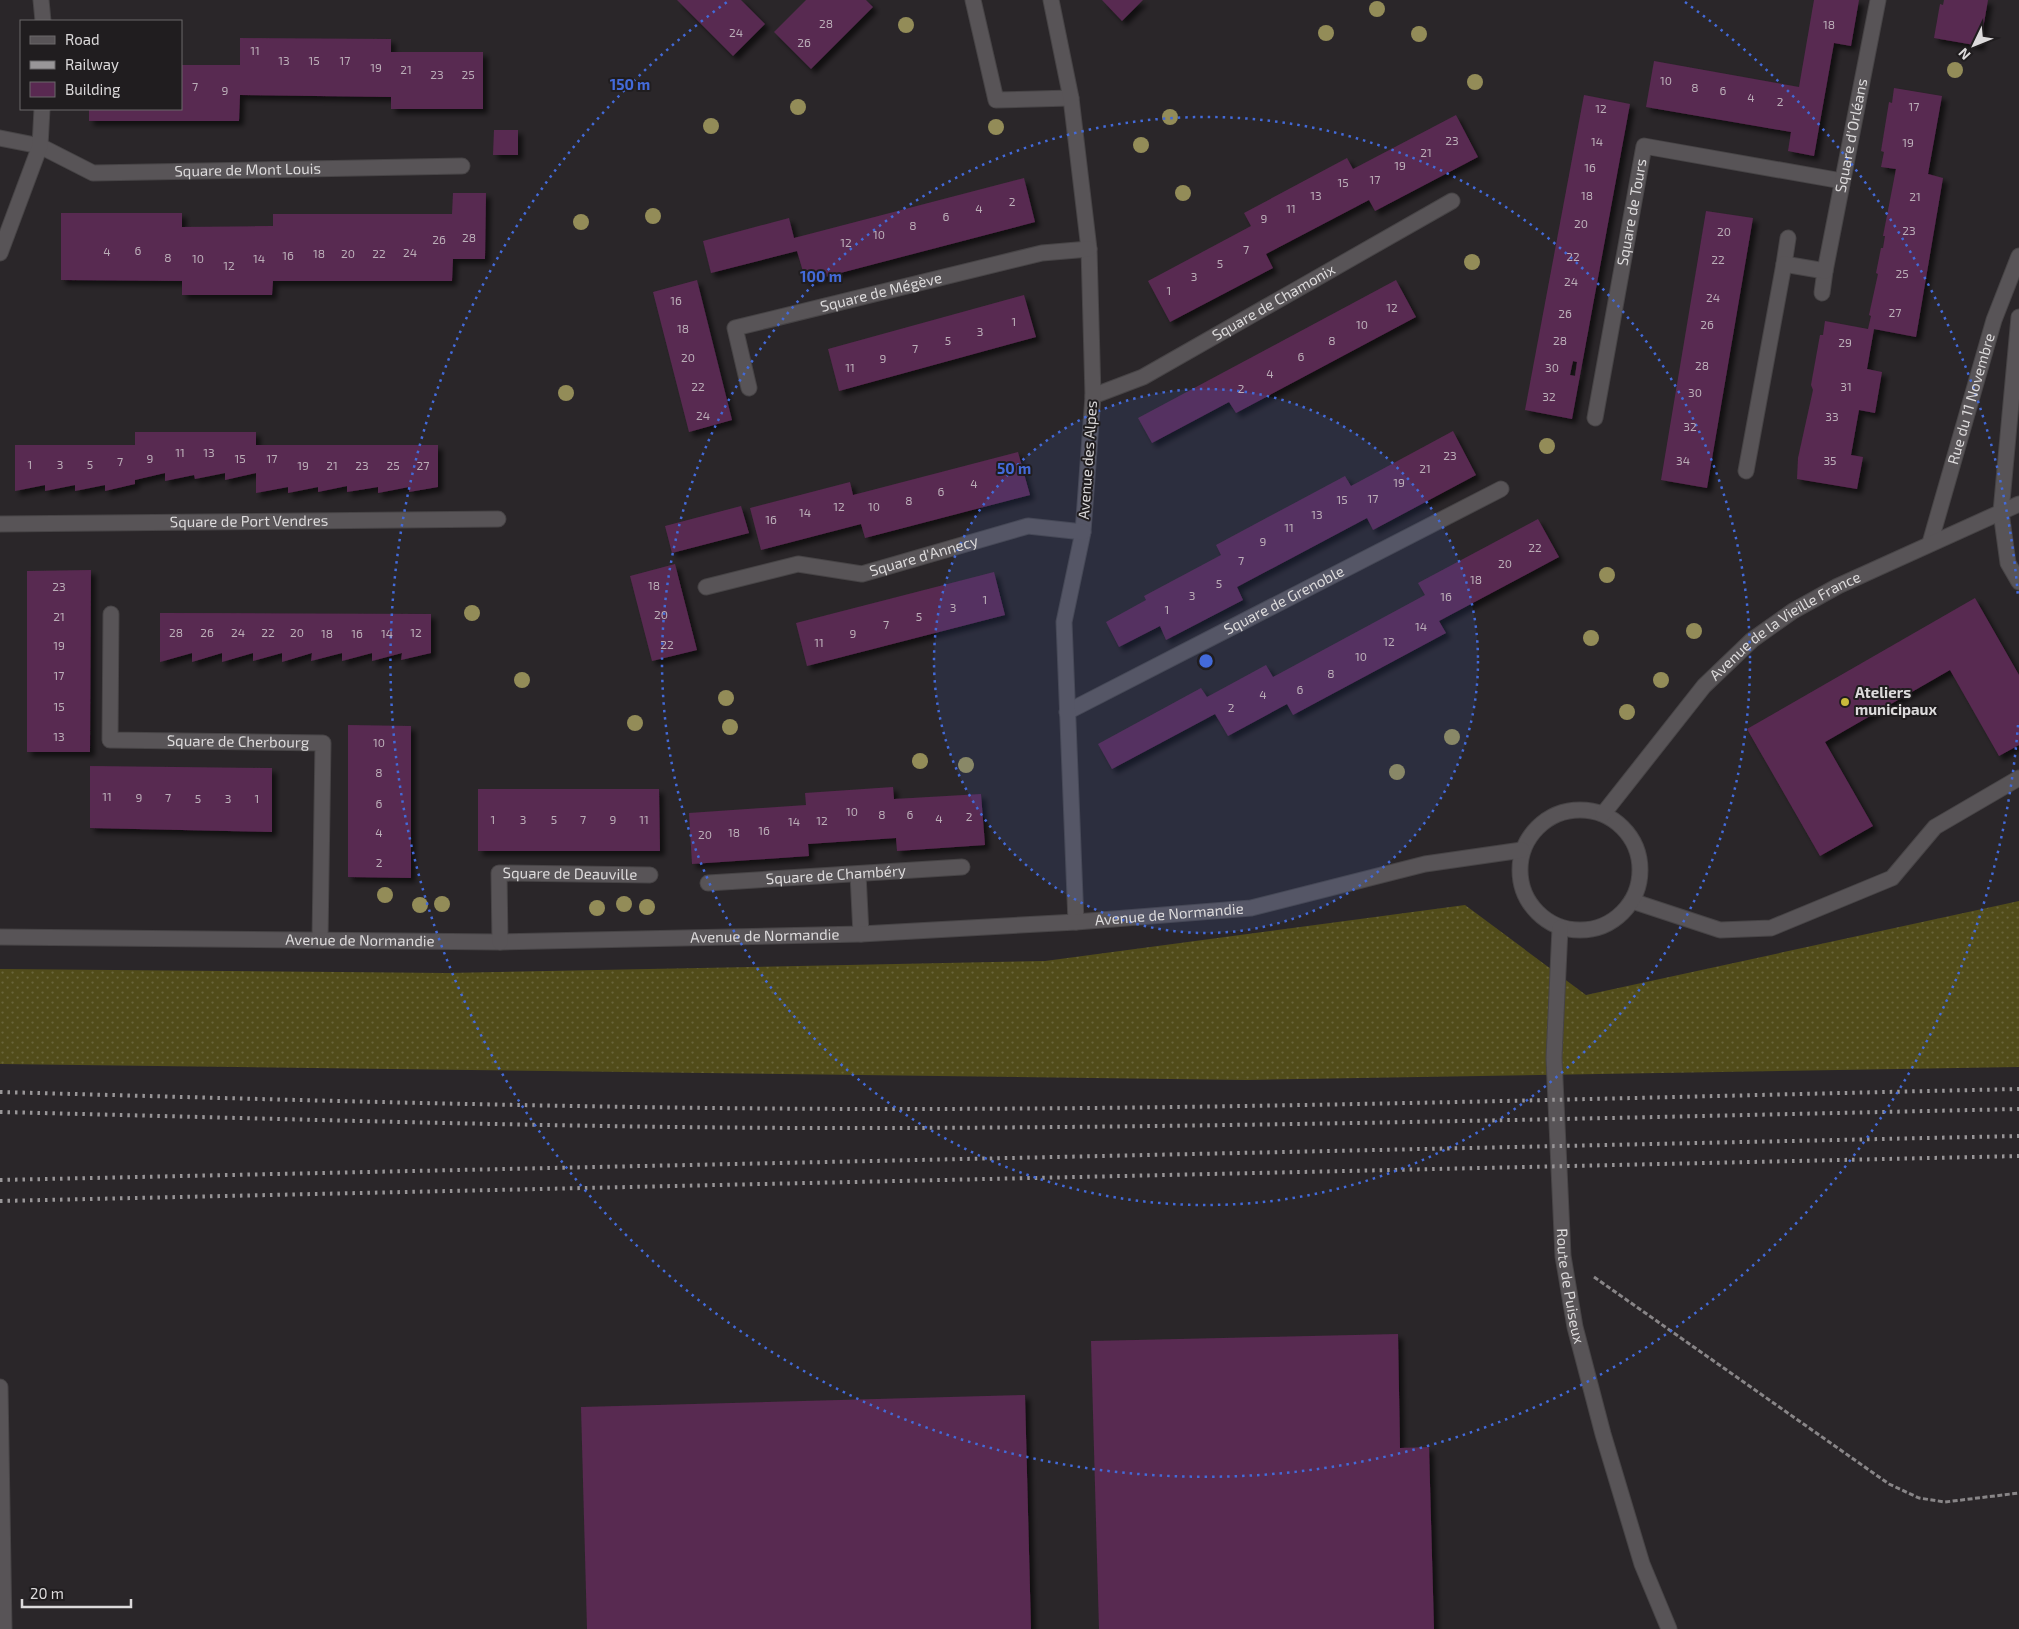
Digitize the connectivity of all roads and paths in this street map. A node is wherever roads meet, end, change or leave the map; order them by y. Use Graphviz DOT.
graph roads {
  1 [pos="41,0"];
  2 [pos="973,0"];
  3 [pos="1051,0"];
  4 [pos="1878,0"];
  5 [pos="42,20"];
  6 [pos="1071,98"];
  7 [pos="42,110"];
  8 [pos="0,138"];
  9 [pos="40,146"];
  10 [pos="462,166"];
  11 [pos="1842,181"];
  12 [pos="1452,201"];
  13 [pos="1788,238"];
  14 [pos="1089,249"];
  15 [pos="0,253"];
  16 [pos="2019,256"];
  17 [pos="1784,264"];
  18 [pos="1825,270"];
  19 [pos="1822,293"];
  20 [pos="2019,317"];
  21 [pos="749,388"];
  22 [pos="1093,396"];
  23 [pos="2015,400"];
  24 [pos="1595,418"];
  25 [pos="1746,471"];
  26 [pos="1501,489"];
  27 [pos="2019,504"];
  28 [pos="2001,512"];
  29 [pos="498,519"];
  30 [pos="0,524"];
  31 [pos="1083,532"];
  32 [pos="1930,543"];
  33 [pos="2019,582"];
  34 [pos="706,587"];
  35 [pos="111,614"];
  36 [pos="1067,712"];
  37 [pos="2019,778"];
  38 [pos="1603,814"];
  39 [pos="1522,850"];
  40 [pos="962,867"];
  41 [pos="858,874"];
  42 [pos="650,875"];
  43 [pos="708,883"];
  44 [pos="1632,901"];
  45 [pos="1076,922"];
  46 [pos="1560,928"];
  47 [pos="861,934"];
  48 [pos="0,937"];
  49 [pos="320,940"];
  50 [pos="500,942"];
  51 [pos="1564,1256"];
  52 [pos="0,1387"];
  53 [pos="2019,1493"];
  54 [pos="4,1629"];
  55 [pos="1669,1629"];
  1 -- 5 [label="street"];
  2 -- 6 [label="street"];
  3 -- 6 [label="street, Avenue des Alpes"];
  4 -- 11 [label="street, Square d'Orléans"];
  6 -- 14 [label="street, Avenue des Alpes"];
  7 -- 9 [label="street"];
  8 -- 9 [label="street, Square de Mont Louis"];
  9 -- 10 [label="street, Square de Mont Louis"];
  9 -- 15 [label="street"];
  11 -- 18 [label="street, Square d'Orléans"];
  11 -- 24 [label="street, Square de Tours"];
  12 -- 22 [label="street, Square de Chamonix"];
  13 -- 17 [label="street"];
  14 -- 21 [label="street, Square de Mégève"];
  14 -- 22 [label="street, Avenue des Alpes"];
  16 -- 32 [label="street, Rue du 11 Novembre"];
  17 -- 18 [label="street"];
  17 -- 25 [label="street"];
  18 -- 19 [label="street, Square d'Orléans"];
  20 -- 23 [label="street, Rue du 11 Novembre"];
  22 -- 31 [label="street, Avenue des Alpes"];
  23 -- 28 [label="street, Rue du 11 Novembre"];
  26 -- 36 [label="street, Square de Grenoble"];
  27 -- 28 [label="street, Avenue de la Vieille France"];
  28 -- 32 [label="street, Avenue de la Vieille France"];
  28 -- 33 [label="street, Rue du 11 Novembre"];
  29 -- 30 [label="street, Square de Port Vendres"];
  31 -- 34 [label="street, Square d'Annecy"];
  31 -- 36 [label="street, Avenue des Alpes"];
  32 -- 38 [label="street, Avenue de la Vieille France"];
  35 -- 49 [label="street, Square de Cherbourg"];
  36 -- 45 [label="street, Avenue des Alpes"];
  37 -- 44 [label="street"];
  38 -- 39 [label="street"];
  38 -- 44 [label="street"];
  39 -- 45 [label="street, Avenue de Normandie"];
  39 -- 46 [label="street"];
  40 -- 41 [label="street, Square de Chambéry"];
  41 -- 43 [label="street, Square de Chambéry"];
  41 -- 47 [label="street"];
  42 -- 50 [label="street, Square de Deauville"];
  44 -- 46 [label="street"];
  45 -- 47 [label="street, Avenue de Normandie"];
  46 -- 51 [label="street, Route de Puiseux"];
  47 -- 50 [label="street, Avenue de Normandie"];
  48 -- 49 [label="street, Avenue de Normandie"];
  49 -- 50 [label="street, Avenue de Normandie"];
  51 -- 53 [label="path"];
  51 -- 55 [label="street, Route de Puiseux"];
  52 -- 54 [label="street"];
}
